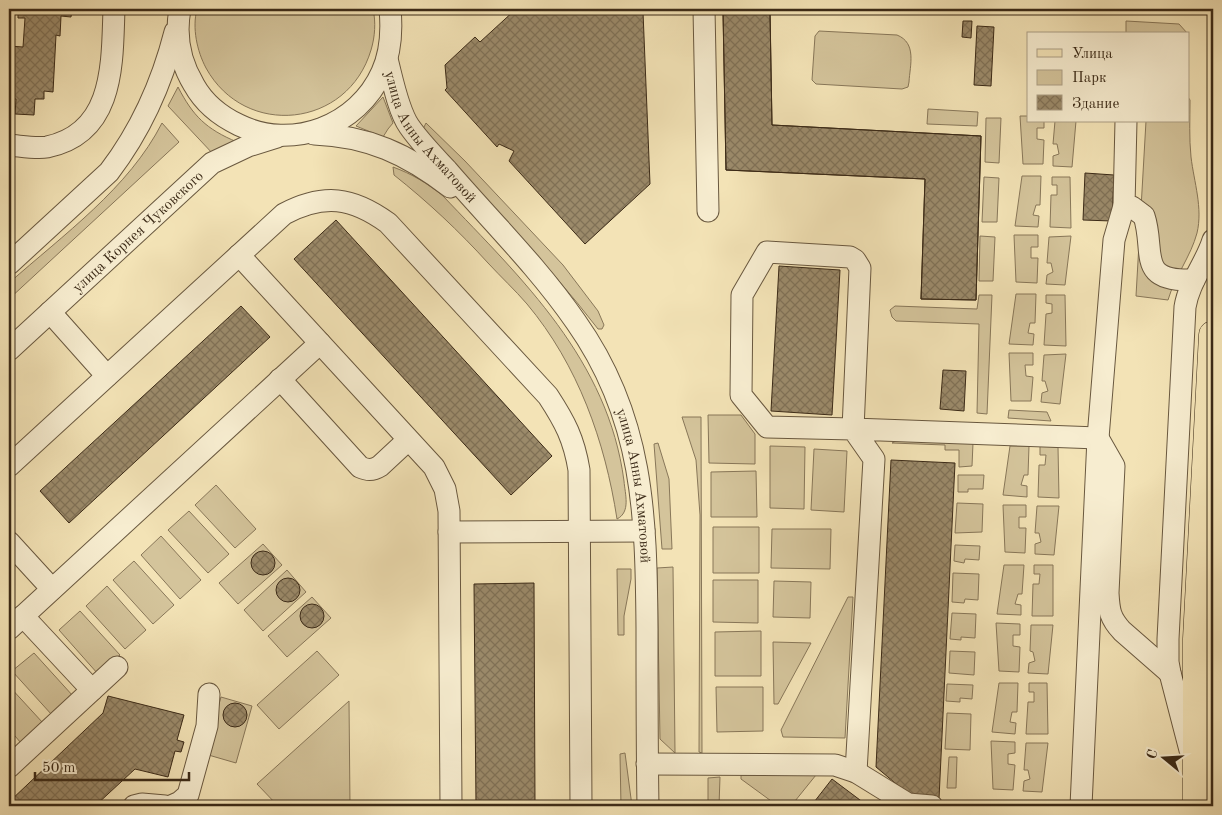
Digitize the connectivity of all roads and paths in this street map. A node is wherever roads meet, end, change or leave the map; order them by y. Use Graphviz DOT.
graph roads {
  1 [pos="114,9"];
  2 [pos="390,9"];
  3 [pos="404,9"];
  4 [pos="704,9"];
  5 [pos="179,13"];
  6 [pos="391,34"];
  7 [pos="387,59"];
  8 [pos="1126,122"];
  9 [pos="307,133"];
  10 [pos="282,136"];
  11 [pos="9,146"];
  12 [pos="1124,206"];
  13 [pos="482,211"];
  14 [pos="708,211"];
  15 [pos="1213,240"];
  16 [pos="239,255"];
  17 [pos="10,260"];
  18 [pos="1194,280"];
  19 [pos="50,312"];
  20 [pos="1213,335"];
  21 [pos="320,343"];
  22 [pos="9,350"];
  23 [pos="108,376"];
  24 [pos="280,380"];
  25 [pos="853,429"];
  26 [pos="1098,438"];
  27 [pos="408,440"];
  28 [pos="9,466"];
  29 [pos="579,531"];
  30 [pos="644,531"];
  31 [pos="449,532"];
  32 [pos="9,542"];
  33 [pos="52,589"];
  34 [pos="16,622"];
  35 [pos="117,667"];
  36 [pos="1170,673"];
  37 [pos="92,690"];
  38 [pos="209,694"];
  39 [pos="648,764"];
  40 [pos="9,767"];
  41 [pos="856,772"];
  42 [pos="134,806"];
  43 [pos="166,806"];
  44 [pos="171,806"];
  45 [pos="451,806"];
  46 [pos="581,806"];
  47 [pos="648,806"];
  48 [pos="932,806"];
  49 [pos="1081,806"];
  50 [pos="1196,806"];
  1 -- 11 [label="street"];
  2 -- 6 [label="street, улица Корнея Чуковского"];
  3 -- 6 [label="street"];
  4 -- 14 [label="street"];
  5 -- 10 [label="street, улица Корнея Чуковского"];
  5 -- 17 [label="street, улица Корнея Чуковского"];
  6 -- 7 [label="street, улица Корнея Чуковского"];
  7 -- 9 [label="street, улица Корнея Чуковского"];
  7 -- 13 [label="street, улица Анны Ахматовой"];
  8 -- 12 [label="street"];
  9 -- 10 [label="street, улица Корнея Чуковского"];
  9 -- 13 [label="street, улица Анны Ахматовой"];
  10 -- 19 [label="street, улица Корнея Чуковского"];
  12 -- 18 [label="street"];
  12 -- 26 [label="street"];
  13 -- 30 [label="street, улица Анны Ахматовой"];
  15 -- 18 [label="street"];
  16 -- 21 [label="street"];
  16 -- 23 [label="street"];
  16 -- 29 [label="street"];
  18 -- 36 [label="street"];
  19 -- 22 [label="street, улица Корнея Чуковского"];
  19 -- 23 [label="street"];
  20 -- 50 [label="main road"];
  21 -- 24 [label="street"];
  21 -- 27 [label="street"];
  23 -- 28 [label="street"];
  24 -- 27 [label="street"];
  24 -- 33 [label="street"];
  25 -- 25 [label="street"];
  25 -- 26 [label="street"];
  25 -- 41 [label="street"];
  26 -- 36 [label="street"];
  26 -- 49 [label="street"];
  27 -- 31 [label="street"];
  29 -- 30 [label="street"];
  29 -- 31 [label="street"];
  29 -- 46 [label="street"];
  30 -- 39 [label="street, улица Анны Ахматовой"];
  31 -- 45 [label="street"];
  32 -- 33 [label="street"];
  33 -- 34 [label="street"];
  34 -- 37 [label="street"];
  35 -- 37 [label="street"];
  36 -- 50 [label="street"];
  37 -- 40 [label="street"];
  38 -- 44 [label="street"];
  39 -- 41 [label="street"];
  39 -- 47 [label="street, улица Анны Ахматовой"];
  41 -- 48 [label="street"];
  42 -- 43 [label="street"];
}
